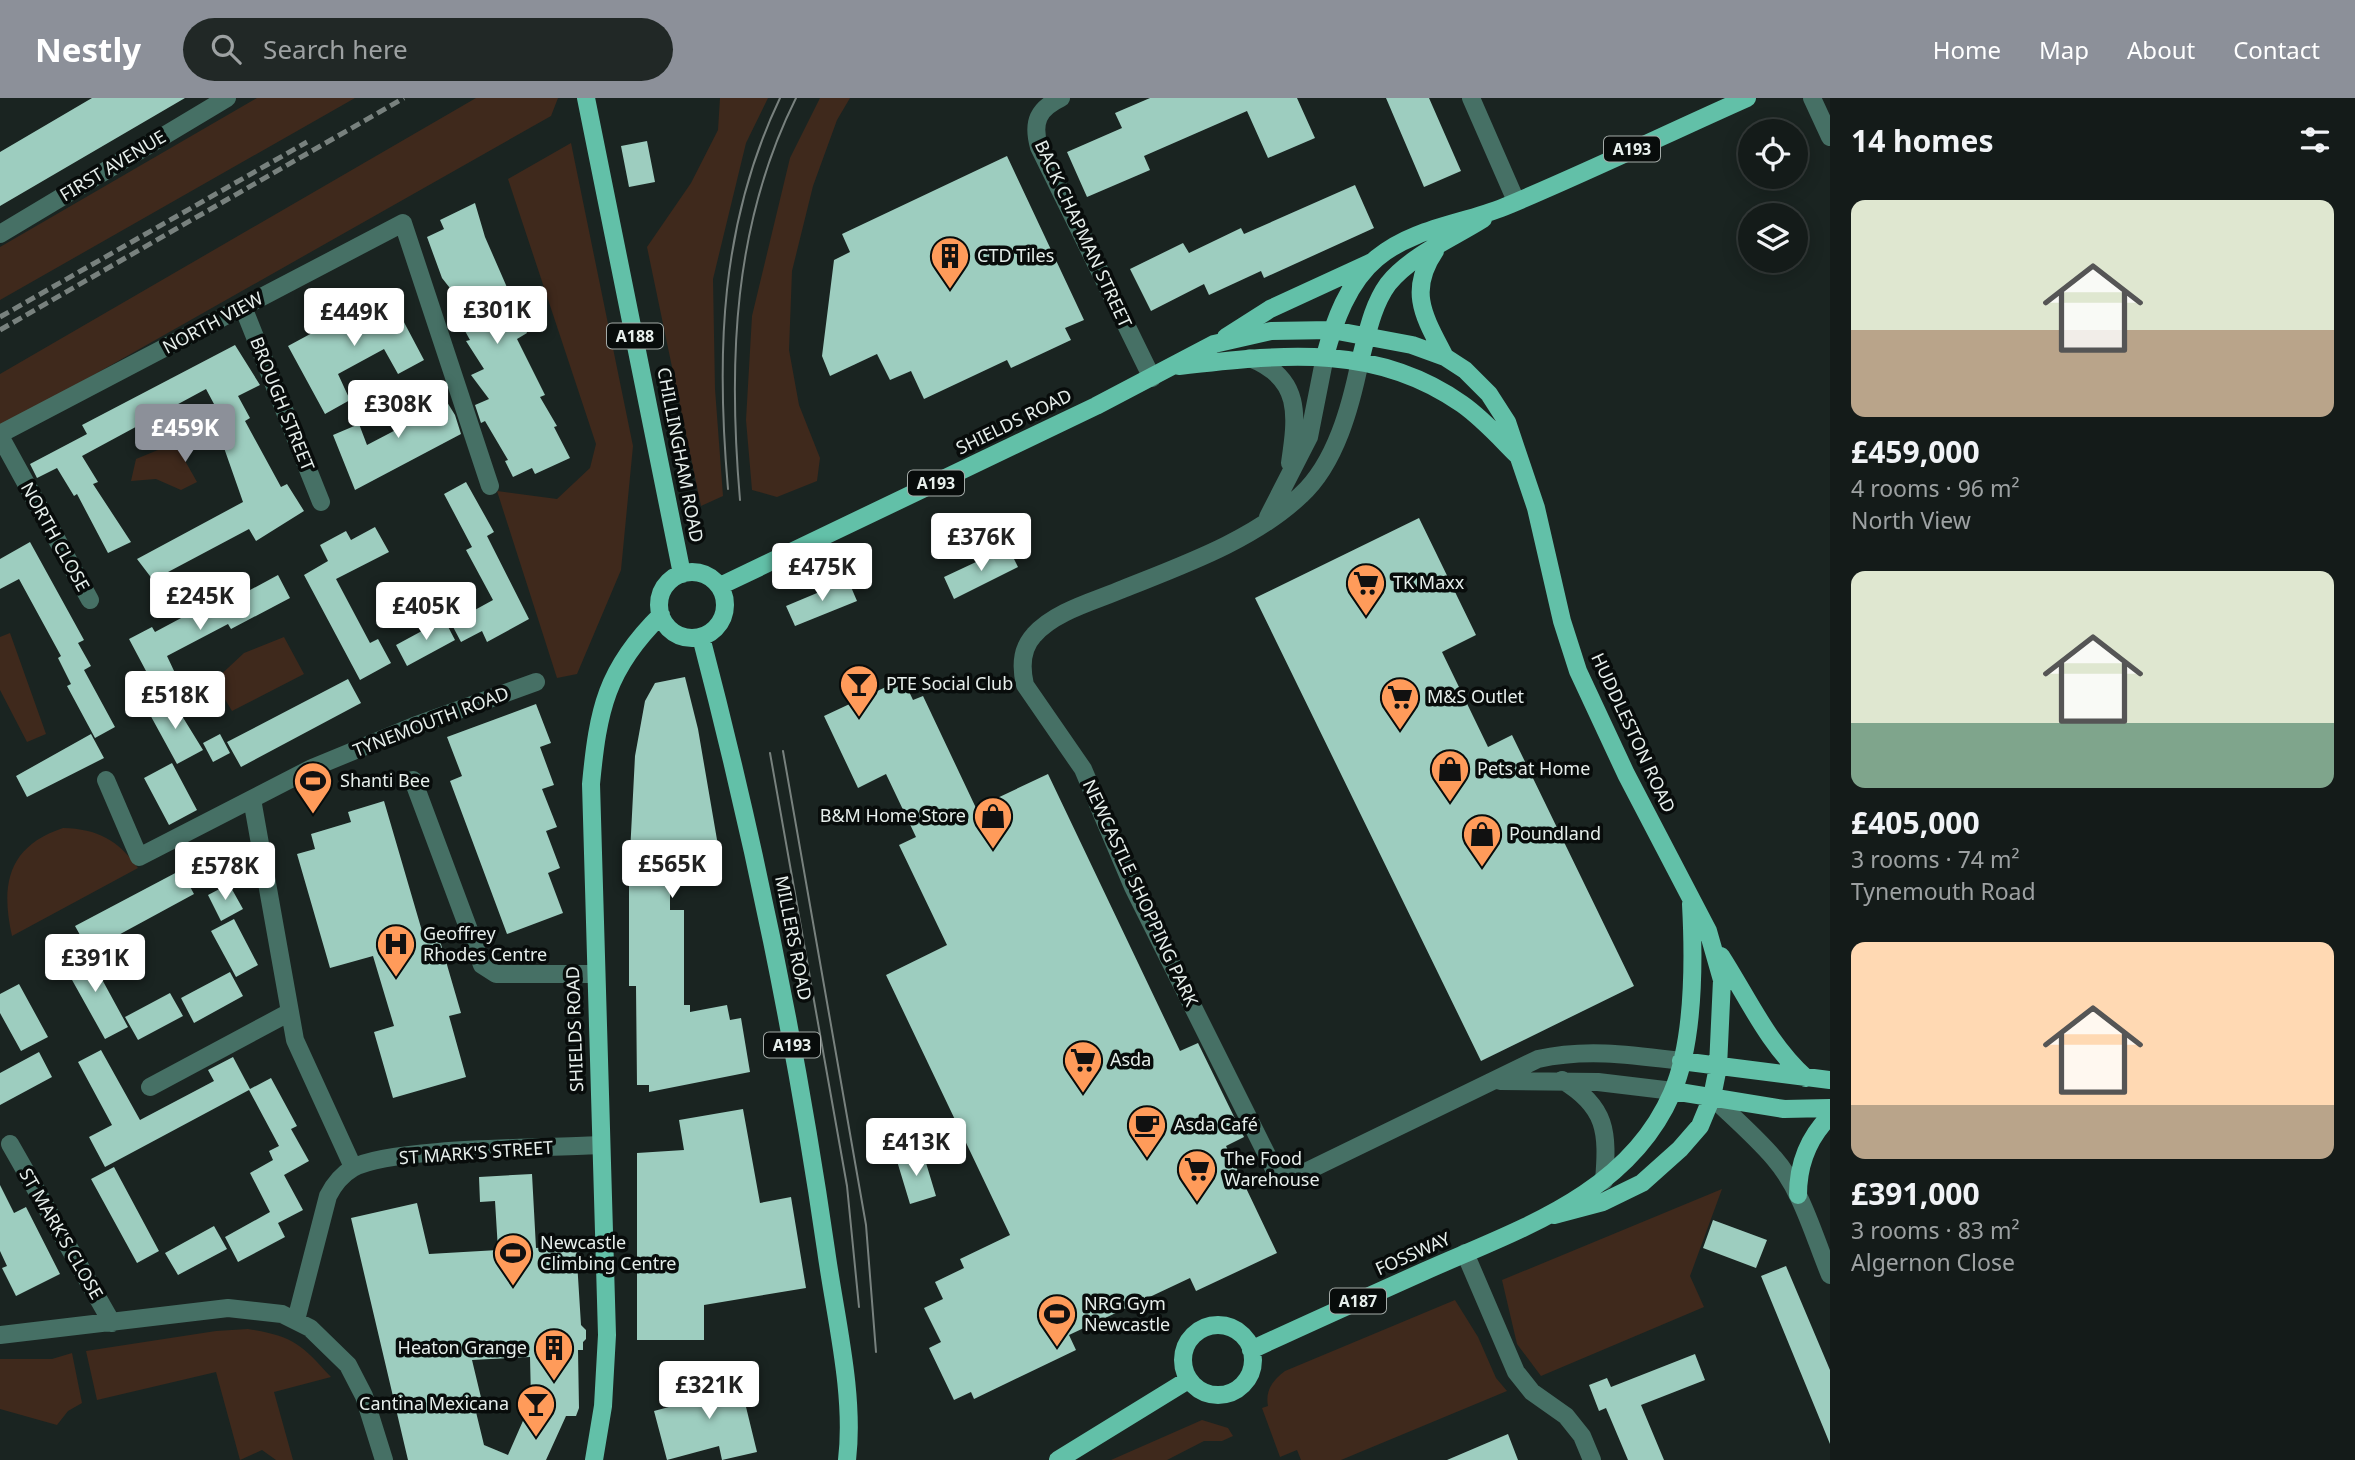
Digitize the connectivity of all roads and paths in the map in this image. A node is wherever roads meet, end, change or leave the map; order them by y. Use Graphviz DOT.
graph roads {
  1 [pos="227,98"];
  2 [pos="586,98"];
  3 [pos="1062,98"];
  4 [pos="1471,98"];
  5 [pos="1747,98"];
  6 [pos="1812,98"];
  7 [pos="1830,136"];
  8 [pos="1508,205"];
  9 [pos="0,234"];
  10 [pos="1438,247"];
  11 [pos="1373,261"];
  12 [pos="243,307"];
  13 [pos="1332,330"];
  14 [pos="1367,334"];
  15 [pos="1214,344"];
  16 [pos="1325,356"];
  17 [pos="1445,357"];
  18 [pos="1250,358"];
  19 [pos="1360,361"];
  20 [pos="1173,367"];
  21 [pos="1152,378"];
  22 [pos="0,435"];
  23 [pos="1519,457"];
  24 [pos="1287,484"];
  25 [pos="491,486"];
  26 [pos="321,502"];
  27 [pos="1266,520"];
  28 [pos="682,574"];
  29 [pos="720,586"];
  30 [pos="90,600"];
  31 [pos="661,615"];
  32 [pos="701,637"];
  33 [pos="536,682"];
  34 [pos="106,780"];
  35 [pos="413,780"];
  36 [pos="252,799"];
  37 [pos="1691,900"];
  38 [pos="1714,945"];
  39 [pos="594,974"];
  40 [pos="290,1012"];
  41 [pos="1681,1061"];
  42 [pos="1718,1067"];
  43 [pos="1806,1079"];
  44 [pos="1560,1080"];
  45 [pos="1830,1080"];
  46 [pos="1493,1082"];
  47 [pos="150,1087"];
  48 [pos="1673,1091"];
  49 [pos="1712,1097"];
  50 [pos="1830,1108"];
  51 [pos="1830,1116"];
  52 [pos="10,1144"];
  53 [pos="600,1145"];
  54 [pos="353,1167"];
  55 [pos="1604,1181"];
  56 [pos="1798,1195"];
  57 [pos="1554,1214"];
  58 [pos="1465,1253"];
  59 [pos="1830,1275"];
  60 [pos="296,1320"];
  61 [pos="112,1323"];
  62 [pos="0,1335"];
  63 [pos="1251,1350"];
  64 [pos="1188,1380"];
  65 [pos="384,1460"];
  66 [pos="594,1460"];
  67 [pos="848,1460"];
  68 [pos="1058,1460"];
  69 [pos="1592,1460"];
  1 -- 9 [label="street, FIRST AVENUE"];
  2 -- 28 [label="main road, CHILLINGHAM ROAD / A188"];
  3 -- 21 [label="street, BACK CHAPMAN STREET"];
  4 -- 8 [label="street"];
  5 -- 8 [label="main road, A193"];
  6 -- 7 [label="street"];
  8 -- 10 [label="main road, A193"];
  8 -- 11 [label="main road, A193"];
  10 -- 14 [label="main road, A193"];
  10 -- 17 [label="main road"];
  11 -- 13 [label="main road, A193"];
  11 -- 15 [label="main road"];
  12 -- 22 [label="street, NORTH VIEW"];
  12 -- 25 [label="street, NORTH VIEW"];
  12 -- 26 [label="street, BROUGH STREET"];
  13 -- 14 [label="main road, SHIELDS ROAD"];
  13 -- 15 [label="main road, SHIELDS ROAD / A193"];
  13 -- 16 [label="main road"];
  14 -- 17 [label="main road, HUDDLESTON ROAD"];
  14 -- 19 [label="main road"];
  15 -- 20 [label="main road, SHIELDS ROAD / A193"];
  16 -- 18 [label="main road, SHIELDS ROAD / A193"];
  16 -- 19 [label="main road, SHIELDS ROAD"];
  16 -- 24 [label="street"];
  17 -- 23 [label="main road, HUDDLESTON ROAD"];
  18 -- 20 [label="main road, SHIELDS ROAD / A193"];
  18 -- 24 [label="street"];
  19 -- 23 [label="main road, HUDDLESTON ROAD"];
  19 -- 27 [label="street, NEWCASTLE SHOPPING PARK"];
  20 -- 21 [label="main road, SHIELDS ROAD / A193"];
  21 -- 29 [label="main road, SHIELDS ROAD / A193"];
  22 -- 30 [label="street, NORTH CLOSE"];
  23 -- 37 [label="main road, HUDDLESTON ROAD"];
  24 -- 27 [label="street"];
  27 -- 46 [label="street, NEWCASTLE SHOPPING PARK"];
  28 -- 29 [label="main road"];
  28 -- 31 [label="main road, SHIELDS ROAD"];
  29 -- 32 [label="main road"];
  31 -- 32 [label="main road"];
  31 -- 39 [label="main road, SHIELDS ROAD"];
  32 -- 67 [label="main road, MILLERS ROAD / A193"];
  33 -- 36 [label="street, TYNEMOUTH ROAD"];
  34 -- 36 [label="street, TYNEMOUTH ROAD"];
  35 -- 39 [label="street"];
  36 -- 40 [label="street"];
  37 -- 38 [label="main road, HUDDLESTON ROAD"];
  37 -- 41 [label="main road, HUDDLESTON ROAD"];
  38 -- 42 [label="main road, HUDDLESTON ROAD"];
  38 -- 43 [label="main road"];
  39 -- 53 [label="main road, SHIELDS ROAD"];
  40 -- 47 [label="street"];
  40 -- 54 [label="street"];
  41 -- 42 [label="main road"];
  41 -- 46 [label="street, NEWCASTLE SHOPPING PARK"];
  41 -- 48 [label="main road, HUDDLESTON ROAD"];
  42 -- 43 [label="main road"];
  42 -- 49 [label="main road, HUDDLESTON ROAD"];
  43 -- 45 [label="main road"];
  44 -- 46 [label="street, NEWCASTLE SHOPPING PARK"];
  44 -- 48 [label="street, NEWCASTLE SHOPPING PARK"];
  44 -- 55 [label="street"];
  48 -- 49 [label="main road"];
  48 -- 55 [label="main road, FOSSWAY / A187"];
  49 -- 50 [label="main road"];
  49 -- 56 [label="street"];
  49 -- 57 [label="main road, FOSSWAY / A187"];
  51 -- 56 [label="main road"];
  52 -- 61 [label="street, ST MARK'S CLOSE"];
  53 -- 54 [label="street, ST MARK'S STREET"];
  53 -- 66 [label="main road, SHIELDS ROAD"];
  54 -- 60 [label="street"];
  55 -- 57 [label="main road, FOSSWAY / A187"];
  56 -- 59 [label="street"];
  57 -- 58 [label="main road, FOSSWAY / A187"];
  58 -- 63 [label="main road, FOSSWAY / A187"];
  58 -- 69 [label="street"];
  60 -- 61 [label="street"];
  60 -- 65 [label="street"];
  61 -- 62 [label="street"];
  63 -- 64 [label="main road"];
  63 -- 64 [label="main road"];
  64 -- 68 [label="main road"];
}
